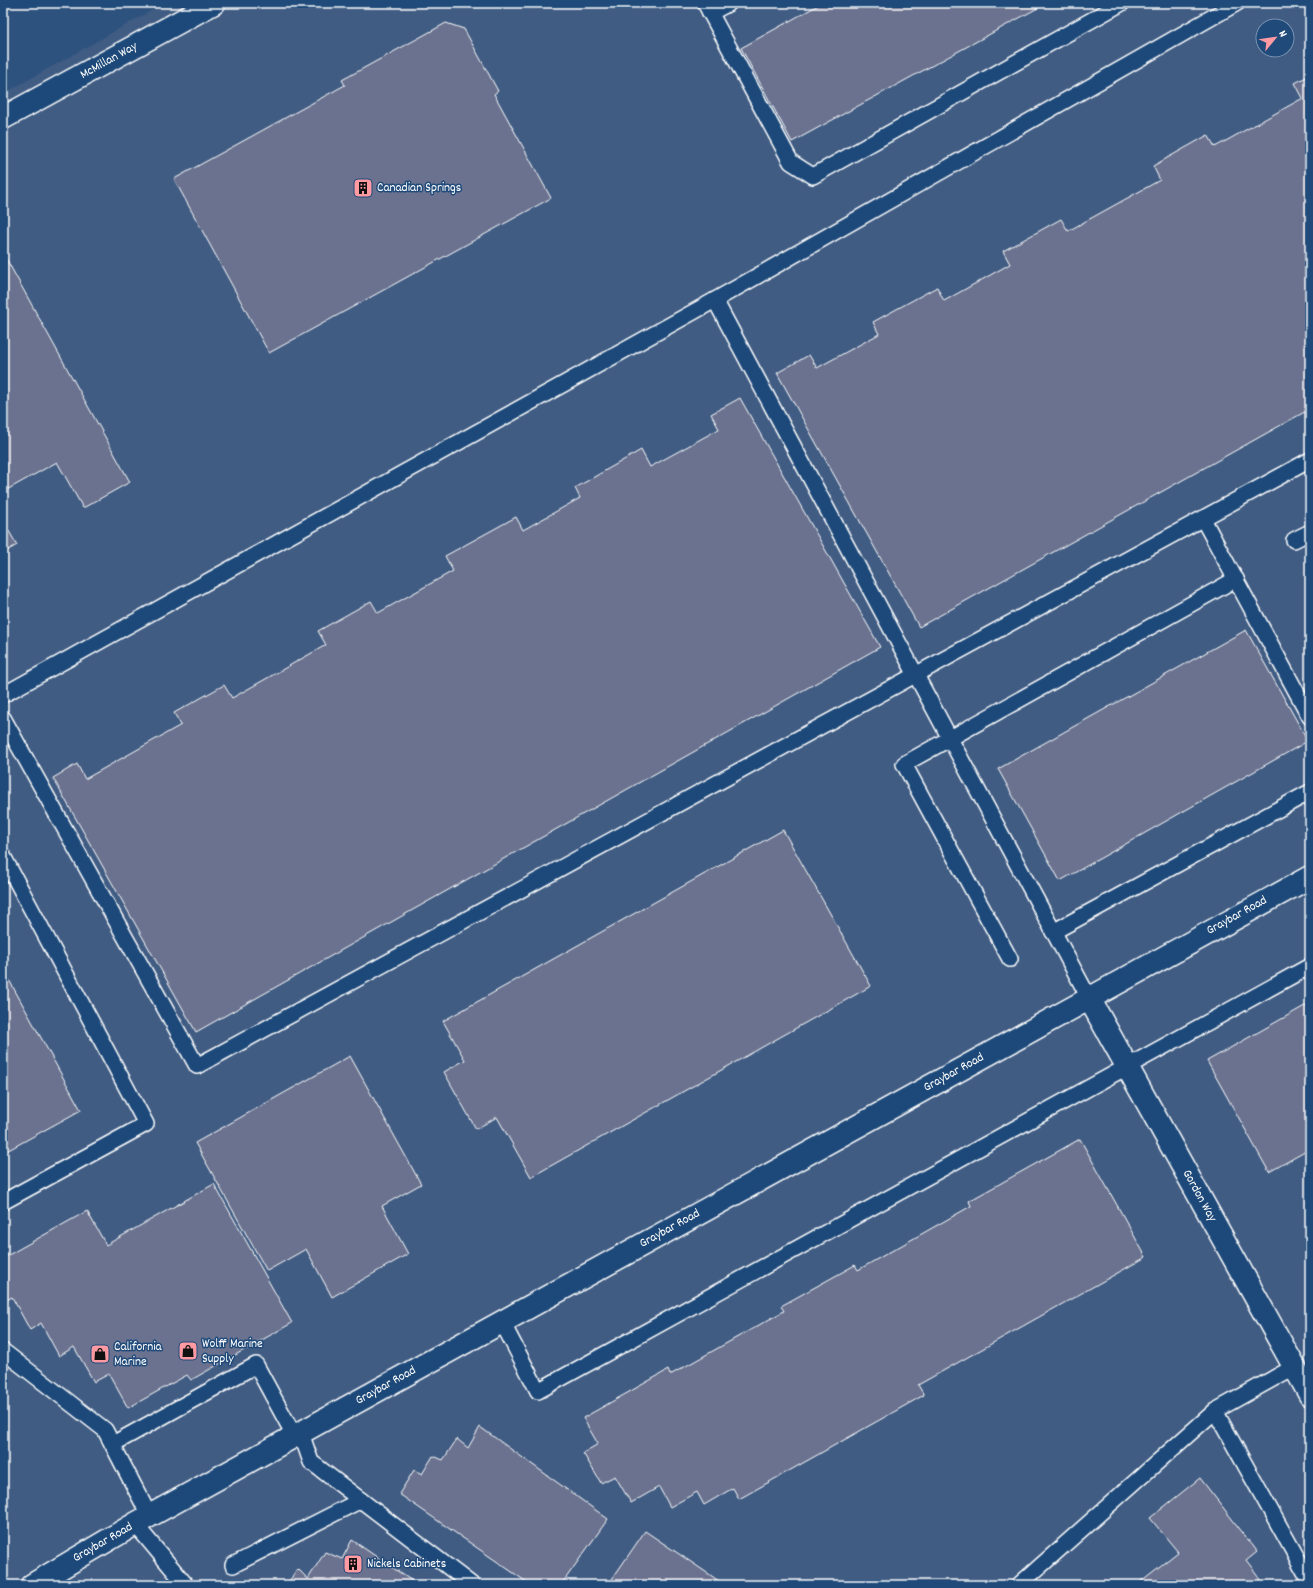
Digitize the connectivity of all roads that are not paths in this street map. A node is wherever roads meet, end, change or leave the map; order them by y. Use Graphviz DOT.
graph roads {
  1 [pos="214,3"];
  2 [pos="729,3"];
  3 [pos="1122,3"];
  4 [pos="1237,3"];
  5 [pos="707,8"];
  6 [pos="3,118"];
  7 [pos="715,300"];
  8 [pos="1310,460"];
  9 [pos="1202,519"];
  10 [pos="1310,532"];
  11 [pos="1294,540"];
  12 [pos="1236,579"];
  13 [pos="916,675"];
  14 [pos="3,695"];
  15 [pos="1310,717"];
  16 [pos="3,718"];
  17 [pos="950,738"];
  18 [pos="1310,792"];
  19 [pos="3,856"];
  20 [pos="1310,877"];
  21 [pos="1053,932"];
  22 [pos="1010,960"];
  23 [pos="1310,966"];
  24 [pos="1089,998"];
  25 [pos="1128,1068"];
  26 [pos="3,1202"];
  27 [pos="502,1322"];
  28 [pos="3,1351"];
  29 [pos="1301,1370"];
  30 [pos="1310,1394"];
  31 [pos="1214,1411"];
  32 [pos="298,1435"];
  33 [pos="113,1444"];
  34 [pos="361,1500"];
  35 [pos="142,1520"];
  36 [pos="233,1565"];
  37 [pos="1310,1581"];
  38 [pos="32,1585"];
  39 [pos="186,1585"];
  40 [pos="472,1585"];
  41 [pos="1019,1585"];
  1 -- 6 [label="street, McMillan Way"];
  2 -- 5 [label="lane"];
  3 -- 5 [label="lane"];
  4 -- 7 [label="lane"];
  7 -- 13 [label="lane"];
  7 -- 14 [label="lane"];
  8 -- 9 [label="lane"];
  9 -- 12 [label="lane"];
  9 -- 13 [label="lane"];
  10 -- 11 [label="lane"];
  12 -- 15 [label="lane"];
  12 -- 17 [label="lane"];
  13 -- 16 [label="lane"];
  13 -- 17 [label="lane"];
  17 -- 21 [label="lane"];
  17 -- 22 [label="lane"];
  18 -- 21 [label="lane"];
  19 -- 26 [label="lane"];
  20 -- 24 [label="street, Graybar Road"];
  21 -- 24 [label="lane"];
  23 -- 25 [label="lane"];
  24 -- 25 [label="street, Gordon Way"];
  24 -- 27 [label="street, Graybar Road"];
  25 -- 27 [label="lane"];
  25 -- 29 [label="street, Gordon Way"];
  27 -- 32 [label="street, Graybar Road"];
  28 -- 33 [label="lane"];
  29 -- 30 [label="street, Gordon Way"];
  29 -- 31 [label="lane"];
  31 -- 37 [label="lane"];
  31 -- 41 [label="lane"];
  32 -- 33 [label="lane"];
  32 -- 34 [label="lane"];
  32 -- 35 [label="street, Graybar Road"];
  33 -- 35 [label="lane"];
  34 -- 36 [label="lane"];
  34 -- 40 [label="lane"];
  35 -- 38 [label="street, Graybar Road"];
  35 -- 39 [label="lane"];
}
